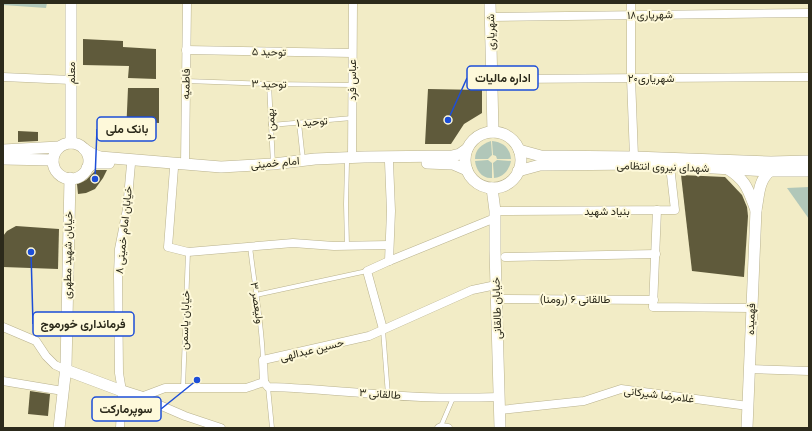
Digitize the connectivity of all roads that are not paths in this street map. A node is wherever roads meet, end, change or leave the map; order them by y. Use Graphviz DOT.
graph roads {
  1 [pos="70,3"];
  2 [pos="187,3"];
  3 [pos="353,3"];
  4 [pos="490,3"];
  5 [pos="631,3"];
  6 [pos="809,13"];
  7 [pos="631,15"];
  8 [pos="491,17"];
  9 [pos="186,50"];
  10 [pos="352,53"];
  11 [pos="3,77"];
  12 [pos="809,77"];
  13 [pos="631,78"];
  14 [pos="492,79"];
  15 [pos="71,80"];
  16 [pos="186,81"];
  17 [pos="269,84"];
  18 [pos="352,85"];
  19 [pos="352,118"];
  20 [pos="299,123"];
  21 [pos="271,125"];
  22 [pos="493,132"];
  23 [pos="72,143"];
  24 [pos="59,147"];
  25 [pos="84,149"];
  26 [pos="467,149"];
  27 [pos="3,150"];
  28 [pos="519,150"];
  29 [pos="634,157"];
  30 [pos="3,159"];
  31 [pos="53,160"];
  32 [pos="350,160"];
  33 [pos="303,161"];
  34 [pos="809,161"];
  35 [pos="389,162"];
  36 [pos="131,164"];
  37 [pos="185,164"];
  38 [pos="273,164"];
  39 [pos="670,166"];
  40 [pos="87,168"];
  41 [pos="174,168"];
  42 [pos="728,169"];
  43 [pos="467,170"];
  44 [pos="518,171"];
  45 [pos="770,171"];
  46 [pos="809,171"];
  47 [pos="70,178"];
  48 [pos="492,188"];
  49 [pos="657,210"];
  50 [pos="756,210"];
  51 [pos="495,215"];
  52 [pos="390,245"];
  53 [pos="250,246"];
  54 [pos="347,246"];
  55 [pos="188,252"];
  56 [pos="656,254"];
  57 [pos="505,257"];
  58 [pos="389,261"];
  59 [pos="367,271"];
  60 [pos="496,285"];
  61 [pos="256,295"];
  62 [pos="497,299"];
  63 [pos="654,300"];
  64 [pos="752,308"];
  65 [pos="3,327"];
  66 [pos="383,330"];
  67 [pos="263,360"];
  68 [pos="66,370"];
  69 [pos="749,370"];
  70 [pos="809,372"];
  71 [pos="3,381"];
  72 [pos="266,384"];
  73 [pos="182,388"];
  74 [pos="63,391"];
  75 [pos="122,391"];
  76 [pos="388,395"];
  77 [pos="141,397"];
  78 [pos="500,397"];
  79 [pos="454,398"];
  80 [pos="748,406"];
  81 [pos="500,410"];
  82 [pos="60,428"];
  83 [pos="120,428"];
  84 [pos="221,428"];
  85 [pos="272,428"];
  86 [pos="443,428"];
  87 [pos="500,428"];
  88 [pos="747,428"];
  1 -- 15 [label="main road, معلم"];
  2 -- 9 [label="street, فاطمیه"];
  3 -- 10 [label="street, عباس فرد"];
  4 -- 8 [label="main road, شهریاری"];
  5 -- 7 [label="street"];
  6 -- 7 [label="street, شهریاری۱۸"];
  7 -- 8 [label="street, شهریاری۱۸"];
  7 -- 13 [label="street"];
  8 -- 14 [label="main road, شهریاری"];
  9 -- 10 [label="street, توحید ۵"];
  9 -- 16 [label="street, فاطمیه"];
  10 -- 18 [label="street, عباس فرد"];
  11 -- 15 [label="street"];
  12 -- 13 [label="street, شهریاری۲۰"];
  13 -- 14 [label="street, شهریاری۲۰"];
  13 -- 29 [label="street"];
  14 -- 22 [label="main road, شهریاری"];
  15 -- 23 [label="main road, معلم"];
  16 -- 17 [label="lane, توحید ۳"];
  16 -- 37 [label="street, فاطمیه"];
  17 -- 18 [label="lane, توحید ۳"];
  17 -- 21 [label="lane, بهمن ۲"];
  18 -- 19 [label="street, عباس فرد"];
  19 -- 20 [label="lane, توحید ۱"];
  19 -- 32 [label="street, عباس فرد"];
  20 -- 21 [label="lane, توحید ۱"];
  20 -- 33 [label="lane"];
  21 -- 38 [label="lane, بهمن ۲"];
  22 -- 26 [label="main road"];
  22 -- 28 [label="main road"];
  23 -- 24 [label="main road"];
  23 -- 25 [label="main road"];
  24 -- 27 [label="main road"];
  24 -- 31 [label="main road"];
  25 -- 37 [label="main road, امام خمینی"];
  25 -- 40 [label="main road"];
  26 -- 32 [label="main road, امام خمینی"];
  26 -- 43 [label="main road"];
  28 -- 29 [label="main road, شهدای نیروی انتظامی"];
  28 -- 44 [label="main road"];
  29 -- 34 [label="main road, شهدای نیروی انتظامی"];
  30 -- 31 [label="main road"];
  31 -- 47 [label="main road"];
  32 -- 33 [label="main road, امام خمینی"];
  32 -- 35 [label="main road, امام خمینی"];
  32 -- 41 [label="main road, امام خمینی"];
  32 -- 54 [label="lane"];
  33 -- 38 [label="main road, امام خمینی"];
  35 -- 43 [label="main road, امام خمینی"];
  35 -- 52 [label="street"];
  36 -- 40 [label="main road, امام خمینی"];
  36 -- 41 [label="main road, امام خمینی"];
  36 -- 75 [label="street, خیابان امام خمینی ۸"];
  37 -- 38 [label="main road, امام خمینی"];
  39 -- 42 [label="main road, شهدای نیروی انتظامی"];
  39 -- 44 [label="main road, شهدای نیروی انتظامی"];
  39 -- 49 [label="street, بنیاد شهید"];
  40 -- 47 [label="main road"];
  41 -- 55 [label="street"];
  42 -- 45 [label="main road, شهدای نیروی انتظامی"];
  42 -- 50 [label="main road"];
  43 -- 48 [label="main road"];
  44 -- 48 [label="main road"];
  45 -- 46 [label="main road, شهدای نیروی انتظامی"];
  45 -- 50 [label="main road, فهمیده"];
  47 -- 68 [label="main road, خیابان شهید مطهری"];
  48 -- 51 [label="main road, خیابان طالقانی"];
  49 -- 51 [label="street, بنیاد شهید"];
  49 -- 56 [label="street"];
  50 -- 64 [label="main road, فهمیده"];
  51 -- 58 [label="street"];
  51 -- 60 [label="main road, خیابان طالقانی"];
  52 -- 54 [label="street"];
  52 -- 58 [label="street"];
  53 -- 54 [label="street"];
  53 -- 55 [label="street"];
  53 -- 61 [label="lane, ولیعصر ۳"];
  55 -- 73 [label="lane, خیابان یاسمن"];
  56 -- 57 [label="street"];
  56 -- 63 [label="street"];
  58 -- 59 [label="street"];
  59 -- 61 [label="lane"];
  59 -- 66 [label="street"];
  60 -- 62 [label="main road, خیابان طالقانی"];
  60 -- 66 [label="street, حسین عبدالهی"];
  61 -- 67 [label="lane, ولیعصر ۳"];
  62 -- 63 [label="street, طالقانی ۶ (رومنا)"];
  62 -- 78 [label="main road, خیابان طالقانی"];
  63 -- 64 [label="street"];
  64 -- 69 [label="main road, فهمیده"];
  65 -- 68 [label="street"];
  66 -- 67 [label="street, حسین عبدالهی"];
  66 -- 76 [label="lane"];
  67 -- 72 [label="street"];
  68 -- 74 [label="main road, خیابان شهید مطهری"];
  68 -- 75 [label="main road"];
  69 -- 70 [label="street"];
  69 -- 80 [label="main road, فهمیده"];
  71 -- 74 [label="street"];
  72 -- 73 [label="street"];
  72 -- 76 [label="street, طالقانی ۳"];
  72 -- 85 [label="lane"];
  73 -- 77 [label="street"];
  74 -- 82 [label="main road, خیابان شهید مطهری"];
  75 -- 77 [label="main road"];
  75 -- 83 [label="street, خیابان امام خمینی ۸"];
  76 -- 79 [label="street, طالقانی ۳"];
  77 -- 84 [label="street"];
  78 -- 79 [label="street, طالقانی ۳"];
  78 -- 81 [label="main road, خیابان طالقانی"];
  79 -- 86 [label="lane"];
  80 -- 81 [label="street, غلامرضا شیرکانی"];
  80 -- 88 [label="main road, فهمیده"];
  81 -- 87 [label="main road, خیابان طالقانی"];
}
